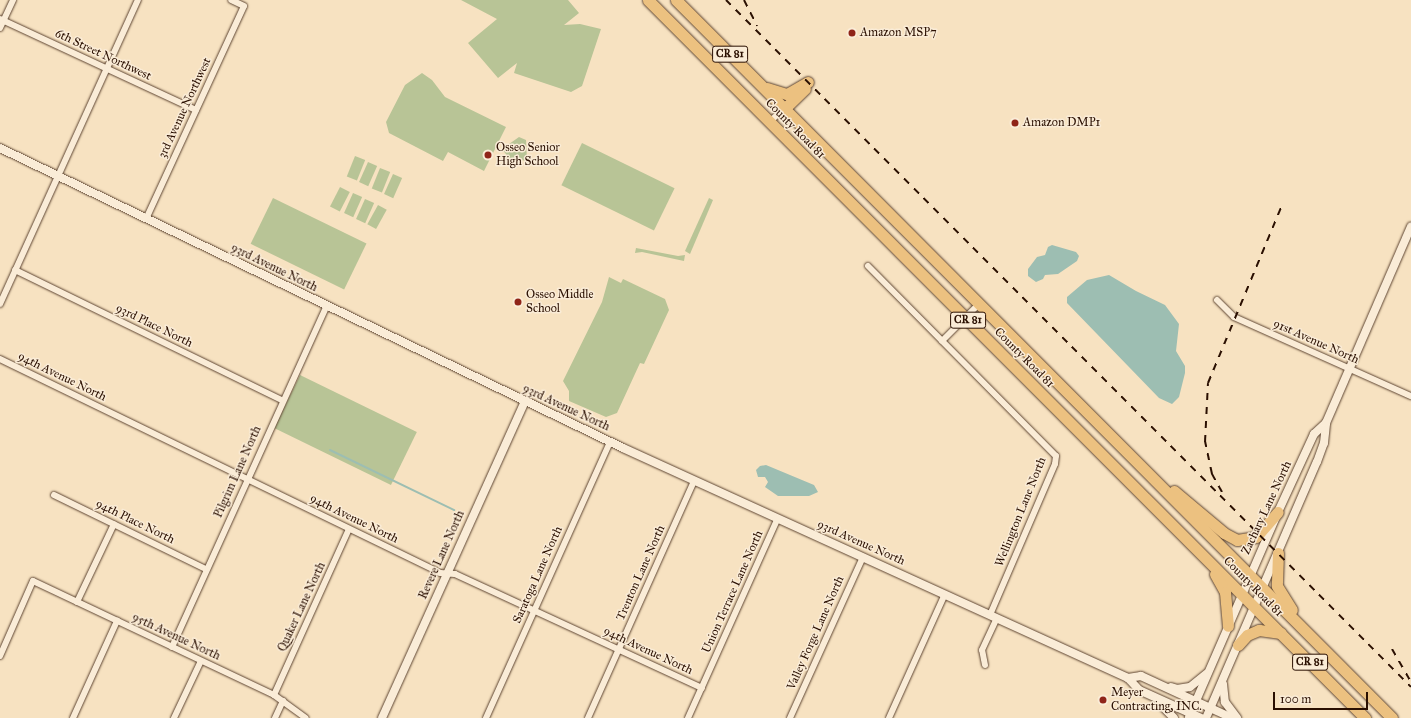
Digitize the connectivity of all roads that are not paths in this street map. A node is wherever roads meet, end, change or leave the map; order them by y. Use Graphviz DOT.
graph roads {
  1 [pos="13,0"];
  2 [pos="138,0"];
  3 [pos="231,0"];
  4 [pos="648,0"];
  5 [pos="676,0"];
  6 [pos="2,20"];
  7 [pos="0,28"];
  8 [pos="107,69"];
  9 [pos="759,84"];
  10 [pos="784,109"];
  11 [pos="196,110"];
  12 [pos="770,122"];
  13 [pos="0,148"];
  14 [pos="57,176"];
  15 [pos="146,219"];
  16 [pos="1411,227"];
  17 [pos="868,266"];
  18 [pos="15,270"];
  19 [pos="1217,300"];
  20 [pos="0,304"];
  21 [pos="979,304"];
  22 [pos="326,307"];
  23 [pos="965,318"];
  24 [pos="942,341"];
  25 [pos="0,359"];
  26 [pos="1350,369"];
  27 [pos="1411,396"];
  28 [pos="283,401"];
  29 [pos="525,402"];
  30 [pos="1326,423"];
  31 [pos="610,442"];
  32 [pos="1131,457"];
  33 [pos="247,479"];
  34 [pos="694,481"];
  35 [pos="54,495"];
  36 [pos="1278,512"];
  37 [pos="778,518"];
  38 [pos="1166,520"];
  39 [pos="114,524"];
  40 [pos="350,529"];
  41 [pos="1278,552"];
  42 [pos="863,557"];
  43 [pos="206,568"];
  44 [pos="447,574"];
  45 [pos="1250,575"];
  46 [pos="1262,588"];
  47 [pos="945,594"];
  48 [pos="1242,594"];
  49 [pos="77,602"];
  50 [pos="1254,607"];
  51 [pos="534,611"];
  52 [pos="993,616"];
  53 [pos="117,621"];
  54 [pos="1228,626"];
  55 [pos="1281,633"];
  56 [pos="1238,645"];
  57 [pos="172,647"];
  58 [pos="619,650"];
  59 [pos="1326,652"];
  60 [pos="0,656"];
  61 [pos="200,661"];
  62 [pos="985,665"];
  63 [pos="1210,668"];
  64 [pos="1225,674"];
  65 [pos="1128,678"];
  66 [pos="1161,685"];
  67 [pos="702,688"];
  68 [pos="1147,694"];
  69 [pos="274,695"];
  70 [pos="283,701"];
  71 [pos="1196,702"];
  72 [pos="1210,708"];
  73 [pos="1190,716"];
  74 [pos="73,718"];
  75 [pos="174,718"];
  76 [pos="275,718"];
  77 [pos="306,718"];
  78 [pos="382,718"];
  79 [pos="486,718"];
  80 [pos="588,718"];
  81 [pos="688,718"];
  82 [pos="790,718"];
  83 [pos="889,718"];
  84 [pos="1174,718"];
  85 [pos="1200,718"];
  86 [pos="1206,718"];
  87 [pos="1232,718"];
  88 [pos="1238,718"];
  89 [pos="1365,718"];
  90 [pos="1392,718"];
  1 -- 6 [label="street"];
  2 -- 8 [label="street"];
  3 -- 11 [label="street, 3rd Avenue Northwest"];
  4 -- 12 [label="highway, County Road 81 / CR 81"];
  5 -- 9 [label="highway, County Road 81 / CR 81"];
  6 -- 7 [label="street"];
  6 -- 8 [label="street, 6th Street Northwest"];
  8 -- 11 [label="street, 6th Street Northwest"];
  8 -- 14 [label="street"];
  9 -- 10 [label="highway, County Road 81 / CR 81"];
  9 -- 10 [label="highway"];
  10 -- 12 [label="street"];
  10 -- 21 [label="highway, County Road 81 / CR 81"];
  11 -- 15 [label="street, 3rd Avenue Northwest"];
  12 -- 23 [label="highway, County Road 81 / CR 81"];
  13 -- 14 [label="street, 93rd Avenue North"];
  14 -- 15 [label="street, 93rd Avenue North"];
  14 -- 18 [label="street"];
  15 -- 22 [label="street, 93rd Avenue North"];
  16 -- 26 [label="street, Zachary Lane North"];
  17 -- 24 [label="street, Wellington Lane North"];
  18 -- 20 [label="street"];
  18 -- 28 [label="street, 93rd Place North"];
  19 -- 26 [label="street, 91st Avenue North"];
  21 -- 23 [label="street"];
  21 -- 32 [label="highway, County Road 81 / CR 81"];
  22 -- 28 [label="street, Pilgrim Lane North"];
  22 -- 29 [label="street, 93rd Avenue North"];
  23 -- 24 [label="street"];
  23 -- 38 [label="highway, County Road 81 / CR 81"];
  24 -- 52 [label="street, Wellington Lane North"];
  25 -- 33 [label="street, 94th Avenue North"];
  26 -- 27 [label="street, 91st Avenue North"];
  26 -- 30 [label="street, Zachary Lane North"];
  28 -- 33 [label="street, Pilgrim Lane North"];
  29 -- 31 [label="street, 93rd Avenue North"];
  29 -- 44 [label="street, Revere Lane North"];
  30 -- 36 [label="street, Zachary Lane North"];
  30 -- 41 [label="street, Zachary Lane North"];
  31 -- 34 [label="street, 93rd Avenue North"];
  31 -- 51 [label="street, Saratoga Lane North"];
  32 -- 36 [label="highway"];
  32 -- 45 [label="highway, County Road 81 / CR 81"];
  33 -- 40 [label="street, 94th Avenue North"];
  33 -- 43 [label="street, Pilgrim Lane North"];
  34 -- 37 [label="street, 93rd Avenue North"];
  34 -- 58 [label="street, Trenton Lane North"];
  35 -- 39 [label="street, 94th Place North"];
  36 -- 45 [label="street, Zachary Lane North"];
  37 -- 42 [label="street, 93rd Avenue North"];
  37 -- 67 [label="street, Union Terrace Lane North"];
  38 -- 48 [label="highway, County Road 81 / CR 81"];
  38 -- 54 [label="highway"];
  39 -- 43 [label="street, 94th Place North"];
  39 -- 49 [label="street"];
  40 -- 44 [label="street, 94th Avenue North"];
  40 -- 69 [label="street, Quaker Lane North"];
  41 -- 46 [label="street, Zachary Lane North"];
  41 -- 59 [label="highway"];
  42 -- 47 [label="street, 93rd Avenue North"];
  42 -- 82 [label="street, Valley Forge Lane North"];
  43 -- 57 [label="street, Pilgrim Lane North"];
  44 -- 51 [label="street, 94th Avenue North"];
  44 -- 78 [label="street, Revere Lane North"];
  45 -- 46 [label="highway, County Road 81 / CR 81"];
  45 -- 48 [label="street, Zachary Lane North"];
  46 -- 50 [label="street, Zachary Lane North"];
  46 -- 59 [label="highway, County Road 81 / CR 81"];
  47 -- 52 [label="street, 93rd Avenue North"];
  47 -- 83 [label="street"];
  48 -- 50 [label="highway, County Road 81 / CR 81"];
  48 -- 54 [label="street, Zachary Lane North"];
  49 -- 53 [label="street, 95th Avenue North"];
  49 -- 60 [label="street, 95th Avenue North"];
  50 -- 55 [label="highway, County Road 81 / CR 81"];
  50 -- 56 [label="street, Zachary Lane North"];
  51 -- 58 [label="street, 94th Avenue North"];
  51 -- 79 [label="street, Saratoga Lane North"];
  52 -- 62 [label="street"];
  52 -- 65 [label="street, 93rd Avenue North"];
  53 -- 57 [label="street, 95th Avenue North"];
  53 -- 74 [label="street"];
  54 -- 63 [label="street, Zachary Lane North"];
  55 -- 56 [label="highway"];
  55 -- 89 [label="highway, County Road 81 / CR 81"];
  56 -- 64 [label="street, Zachary Lane North"];
  57 -- 61 [label="street, 95th Avenue North"];
  58 -- 67 [label="street, 94th Avenue North"];
  58 -- 80 [label="street, Trenton Lane North"];
  59 -- 90 [label="highway, County Road 81 / CR 81"];
  61 -- 69 [label="street, 95th Avenue North"];
  61 -- 75 [label="street"];
  63 -- 66 [label="street"];
  63 -- 71 [label="street, Zachary Lane North"];
  64 -- 72 [label="street, Zachary Lane North"];
  64 -- 88 [label="street"];
  65 -- 66 [label="street, 93rd Avenue North"];
  65 -- 68 [label="street, 93rd Avenue North"];
  66 -- 71 [label="street, 93rd Avenue North"];
  67 -- 81 [label="street, Union Terrace Lane North"];
  68 -- 73 [label="street, 93rd Avenue North"];
  68 -- 84 [label="street"];
  69 -- 70 [label="street, 95th Avenue North"];
  70 -- 76 [label="street"];
  70 -- 77 [label="street, 95th Avenue North"];
  71 -- 72 [label="street, 93rd Avenue North"];
  71 -- 73 [label="street, Zachary Lane North"];
  72 -- 86 [label="street, Zachary Lane North"];
  72 -- 87 [label="street, 93rd Avenue North"];
  73 -- 85 [label="street, 93rd Avenue North"];
}
